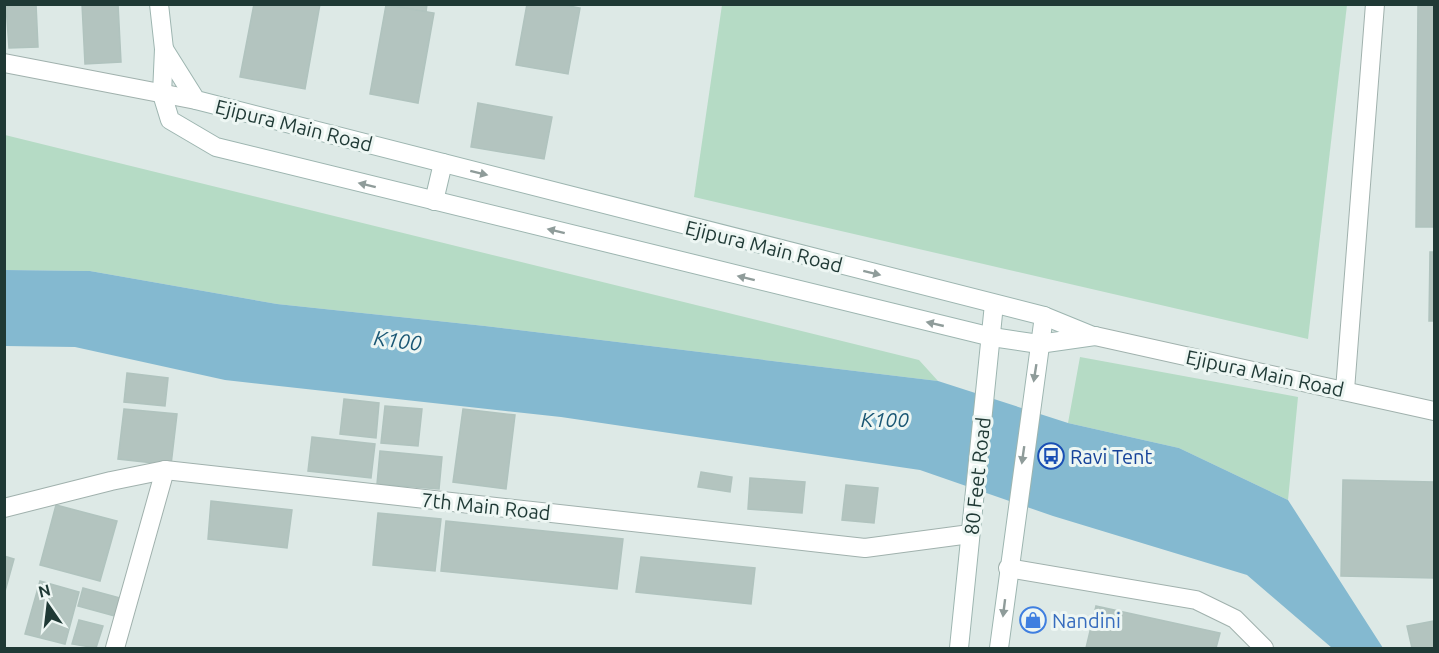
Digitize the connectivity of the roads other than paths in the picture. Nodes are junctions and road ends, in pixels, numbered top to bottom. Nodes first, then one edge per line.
1 (159, 4) edge
2 (1375, 4) edge
3 (164, 49) junction
4 (4, 63) edge
5 (162, 94) junction
6 (196, 100) junction
7 (442, 163) junction
8 (434, 201) junction
9 (994, 304) junction
10 (1044, 316) junction
11 (1095, 336) junction
12 (992, 337) junction
13 (1040, 344) junction
14 (1346, 390) junction
15 (1434, 411) edge
16 (165, 470) junction
17 (4, 508) edge
18 (970, 534) junction
19 (1008, 568) junction
20 (115, 648) edge
21 (959, 648) edge
22 (999, 648) edge
23 (1264, 648) edge

1 - 3 main road
2 - 14 main road
3 - 5 main road, Ejipura Main Road
3 - 6 main road, Ejipura Main Road
4 - 5 main road
5 - 6 main road
8 -> 5 main road, Ejipura Main Road
6 - 7 main road, Ejipura Main Road
7 - 8 main road
7 -> 9 main road, Ejipura Main Road
12 -> 8 main road, Ejipura Main Road
9 - 10 main road, Ejipura Main Road
9 - 12 main road, 80 Feet Road
10 - 11 main road, Ejipura Main Road
10 - 13 main road
11 - 13 main road, Ejipura Main Road
11 - 14 main road, Ejipura Main Road
12 - 13 main road, Ejipura Main Road
12 - 18 main road, 80 Feet Road
13 -> 19 main road
14 - 15 main road, Ejipura Main Road
16 - 17 main road, 7th Main Road
16 - 18 main road, 7th Main Road
16 - 20 main road
18 - 21 main road, 80 Feet Road
19 -> 22 main road
19 - 23 main road

